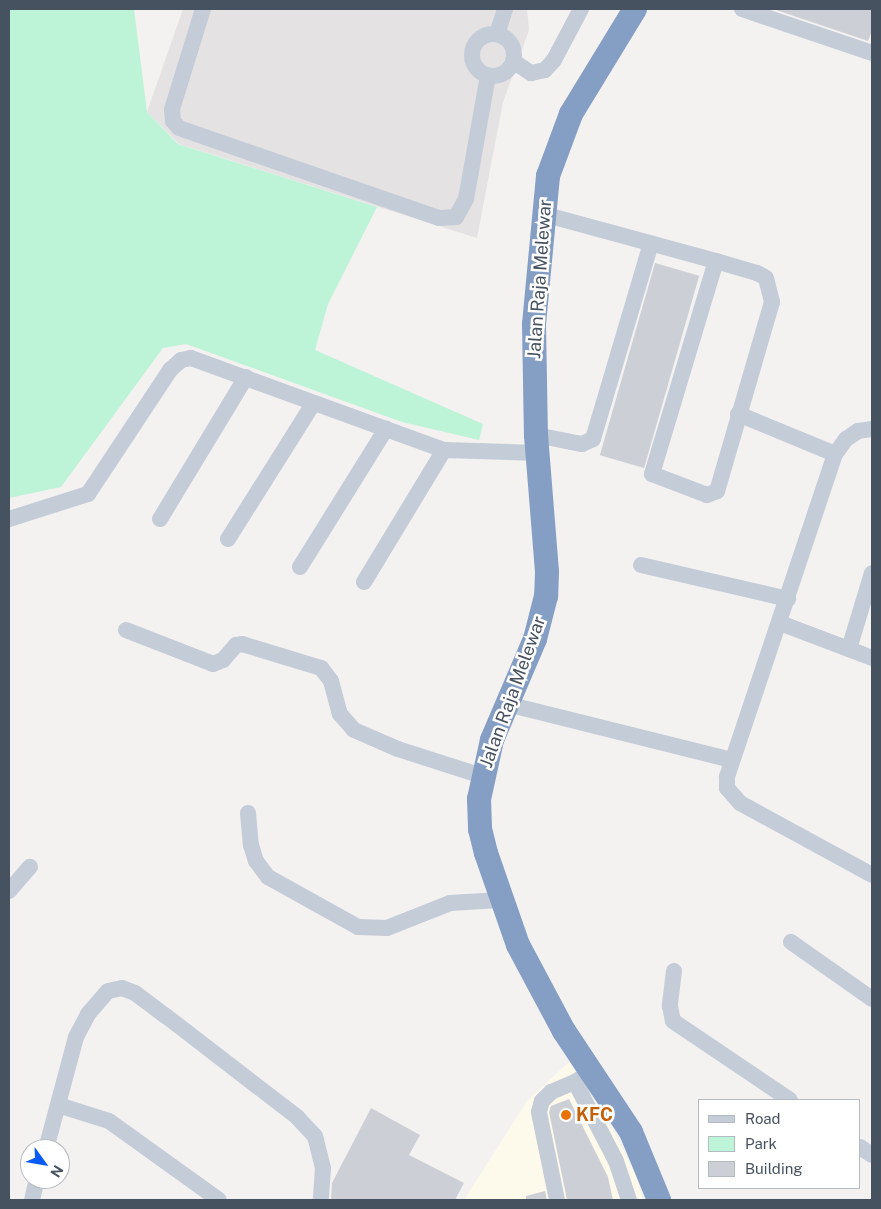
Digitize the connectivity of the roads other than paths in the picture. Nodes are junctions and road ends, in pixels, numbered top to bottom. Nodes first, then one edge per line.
1 (203, 9) edge
2 (505, 9) edge
3 (580, 9) edge
4 (634, 9) edge
5 (653, 9) edge
6 (742, 9) edge
7 (497, 34) junction
8 (872, 53) edge
9 (513, 62) junction
10 (488, 76) junction
11 (586, 91) junction
12 (543, 214) junction
13 (650, 243) junction
14 (716, 261) junction
15 (246, 377) junction
16 (313, 404) junction
17 (738, 414) junction
18 (386, 429) junction
19 (872, 429) edge
20 (536, 444) junction
21 (444, 450) junction
22 (835, 454) junction
23 (9, 519) edge
24 (160, 519) dead end
25 (228, 539) dead end
26 (641, 565) dead end
27 (300, 567) dead end
28 (872, 573) edge
29 (364, 582) dead end
30 (788, 599) junction
31 (780, 622) junction
32 (126, 630) dead end
33 (849, 649) junction
34 (872, 658) edge
35 (507, 704) junction
36 (732, 760) junction
37 (482, 776) junction
38 (248, 813) dead end
39 (30, 867) dead end
40 (872, 875) edge
41 (9, 891) edge
42 (500, 900) junction
43 (791, 942) dead end
44 (674, 971) dead end
45 (872, 999) edge
46 (582, 1077) junction
47 (789, 1099) edge
48 (58, 1105) junction
49 (49, 1139) edge
50 (861, 1147) edge
51 (872, 1155) edge
52 (219, 1200) edge
53 (321, 1200) edge
54 (557, 1200) edge
55 (629, 1200) edge
56 (658, 1200) edge

1 - 10 street
2 - 7 street
3 - 9 street
4 - 11 highway, Jalan Raja Melewar
5 - 11 highway, Jalan Raja Melewar
6 - 8 street
7 - 9 street
7 - 10 street
9 - 10 street
11 - 12 highway, Jalan Raja Melewar
12 - 13 street
12 - 20 highway, Jalan Raja Melewar
13 - 14 street
13 - 20 street
14 - 17 street
14 - 17 street
15 - 16 street
15 - 23 street
15 - 24 street
16 - 18 street
16 - 25 street
17 - 22 street
18 - 21 street
18 - 27 street
19 - 22 street
20 - 21 street
20 - 35 highway, Jalan Raja Melewar
21 - 29 street
22 - 30 street
26 - 30 street
28 - 33 street
30 - 31 street
31 - 33 street
31 - 36 street
32 - 37 street
33 - 34 street
35 - 36 street
35 - 37 highway, Jalan Raja Melewar
36 - 40 street
37 - 42 highway, Jalan Raja Melewar
38 - 42 street
39 - 41 street
42 - 46 highway, Jalan Raja Melewar
43 - 45 street
44 - 47 street
46 - 54 street
46 - 55 street
46 - 56 highway, Jalan Raja Melewar
48 - 49 street
48 - 52 street
48 - 53 street
50 - 51 street

